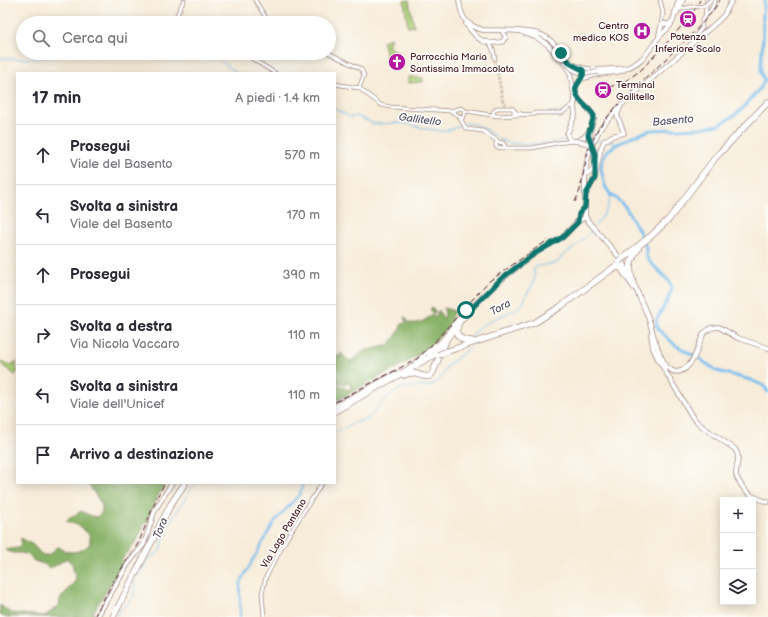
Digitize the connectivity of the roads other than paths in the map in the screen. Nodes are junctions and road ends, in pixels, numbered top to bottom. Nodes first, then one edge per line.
1 (184, 0) edge
2 (255, 0) edge
3 (458, 0) edge
4 (660, 0) edge
5 (708, 0) edge
6 (714, 0) edge
7 (732, 0) edge
8 (680, 1) edge
9 (712, 6) junction
10 (691, 7) junction
11 (706, 7) junction
12 (679, 9) junction
13 (176, 16) edge
14 (265, 16) edge
15 (705, 16) junction
16 (663, 17) junction
17 (674, 18) junction
18 (666, 23) junction
19 (661, 26) junction
20 (667, 29) junction
21 (483, 30) junction
22 (501, 31) junction
23 (514, 32) junction
24 (522, 32) junction
25 (528, 33) junction
26 (506, 37) junction
27 (658, 38) junction
28 (479, 39) junction
29 (488, 42) junction
30 (694, 42) junction
31 (499, 43) junction
32 (493, 51) junction
33 (336, 56) edge
34 (495, 59) tunnel mouth
35 (255, 60) edge
36 (579, 67) junction
37 (627, 68) junction
38 (274, 72) edge
39 (571, 75) junction
40 (580, 80) junction
41 (336, 84) edge
42 (359, 88) junction
43 (768, 103) edge
44 (574, 104) junction
45 (498, 108) junction
46 (508, 108) junction
47 (458, 110) junction
48 (464, 110) junction
49 (451, 111) junction
50 (494, 111) junction
51 (514, 111) junction
52 (472, 112) junction
53 (615, 113) junction
54 (486, 114) junction
55 (536, 114) junction
56 (458, 115) junction
57 (464, 115) junction
58 (495, 116) junction
59 (511, 116) junction
60 (461, 120) junction
61 (590, 127) junction
62 (574, 141) junction
63 (497, 143) junction
64 (504, 147) junction
65 (593, 148) junction
66 (594, 172) junction
67 (585, 178) junction
68 (592, 183) junction
69 (586, 194) junction
70 (582, 218) junction
71 (638, 248) junction
72 (625, 258) junction
73 (592, 284) junction
74 (634, 285) junction
75 (474, 306) junction
76 (458, 323) junction
77 (651, 329) junction
78 (452, 330) junction
79 (469, 342) junction
80 (768, 348) edge
81 (442, 352) junction
82 (429, 359) junction
83 (420, 362) junction
84 (424, 377) junction
85 (390, 382) junction
86 (336, 405) edge
87 (336, 411) edge
88 (336, 411) edge
89 (171, 484) edge
90 (182, 484) edge
91 (321, 484) edge
92 (768, 502) edge
93 (97, 617) edge
94 (112, 617) edge
95 (264, 617) edge

1 - 13 street
2 - 14 street
3 - 21 main road
3 - 28 main road
4 - 16 street
5 - 10 street, bridge
5 - 11 street
6 - 9 street
7 - 30 main road
8 - 10 street
8 - 12 main road
8 - 17 main road
9 - 11 street
9 - 15 street
10 - 12 street
11 - 15 street
12 - 17 main road
15 - 30 street
16 - 18 street
16 - 19 street
17 - 18 main road
17 - 20 main road
18 - 19 main road
18 - 20 main road
19 - 20 main road
19 - 27 main road
20 - 27 main road
21 - 22 main road
21 - 28 main road
22 - 23 main road
22 - 26 main road
23 - 24 main road
23 - 26 main road
24 - 25 main road
24 - 39 main road
25 - 36 main road
25 - 37 main road, bridge
26 - 31 main road
27 - 37 main road
28 - 29 main road
29 - 31 main road
29 - 32 street
30 - 53 main road
31 - 32 street
32 - 34 street
33 - 42 street
35 - 38 street
36 - 37 main road
36 - 39 main road
36 - 40 main road
37 - 40 main road
39 - 40 main road
39 - 44 main road
40 - 61 main road
41 - 42 street
42 - 49 street
43 - 71 highway
44 - 55 street
44 - 62 main road
45 - 46 street
45 - 46 street
45 - 50 street
46 - 51 street
47 - 48 street
47 - 49 street
47 - 56 street
48 - 52 street
48 - 57 street
49 - 56 street
50 - 54 street
50 - 58 street
51 - 55 street
51 - 59 street
52 - 54 street
52 - 57 street
53 - 65 main road, bridge
53 - 66 main road
54 - 58 street
55 - 59 street
56 - 57 street
56 - 60 street
57 - 60 street
58 - 59 street
60 - 63 street
61 - 62 main road, bridge
61 - 65 main road, bridge
62 - 64 street
62 - 65 main road, bridge
63 - 64 street
63 - 64 street
65 - 66 main road
65 - 67 main road
66 - 67 main road
66 - 68 main road
67 - 68 main road
67 - 69 main road
68 - 69 main road
69 - 70 main road
70 - 74 main road
70 - 75 main road
71 - 72 highway
71 - 74 highway
72 - 73 highway
72 - 79 highway
73 - 74 highway
73 - 79 highway
74 - 77 main road
75 - 76 highway
75 - 86 main road
76 - 78 highway
76 - 79 highway
77 - 80 main road
77 - 92 main road
78 - 83 highway
78 - 84 highway
79 - 81 highway
81 - 82 highway
81 - 83 highway
82 - 84 highway
82 - 85 highway
83 - 87 highway
84 - 85 highway
85 - 88 highway
89 - 93 main road
90 - 94 highway
91 - 95 street, Via Lago Pantano

